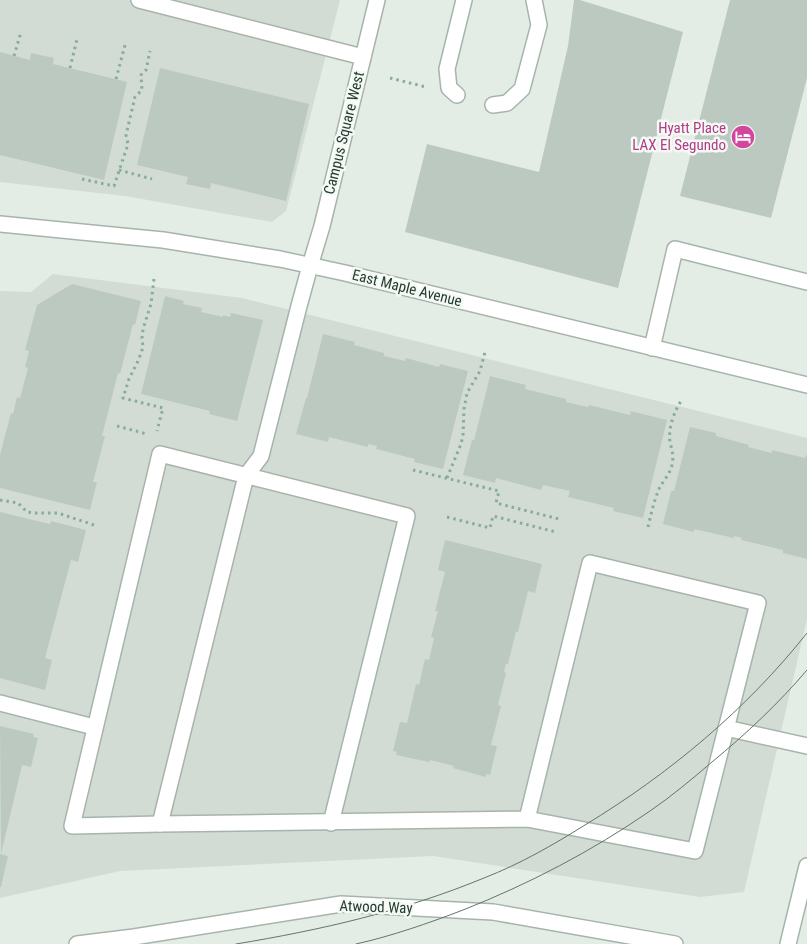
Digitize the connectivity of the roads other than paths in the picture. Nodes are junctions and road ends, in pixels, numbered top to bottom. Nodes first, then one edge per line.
1 (139, 0) edge
2 (377, 0) edge
3 (464, 0) edge
4 (534, 0) edge
5 (363, 57) junction
6 (457, 96) dead end
7 (493, 105) dead end
8 (0, 224) edge
9 (310, 266) junction
10 (807, 282) edge
11 (652, 348) junction
12 (807, 386) edge
13 (246, 476) junction
14 (0, 704) edge
15 (94, 727) junction
16 (726, 728) junction
17 (807, 746) edge
18 (527, 819) junction
19 (332, 823) junction
20 (160, 824) junction
21 (807, 866) edge
22 (77, 944) edge
23 (675, 944) edge
24 (788, 944) edge

1 - 5 street
2 - 5 street, Campus Square West
3 - 6 street
4 - 7 street
5 - 9 street, Campus Square West
8 - 9 street, East Maple Avenue
9 - 11 street, East Maple Avenue
9 - 13 street, Campus Square West
10 - 11 street
11 - 12 street, East Maple Avenue
13 - 15 street
13 - 19 street
13 - 20 street
14 - 15 street
15 - 20 street
16 - 17 street
16 - 18 street
16 - 18 street
18 - 19 street
19 - 20 street
21 - 24 street
22 - 23 street, Atwood Way

